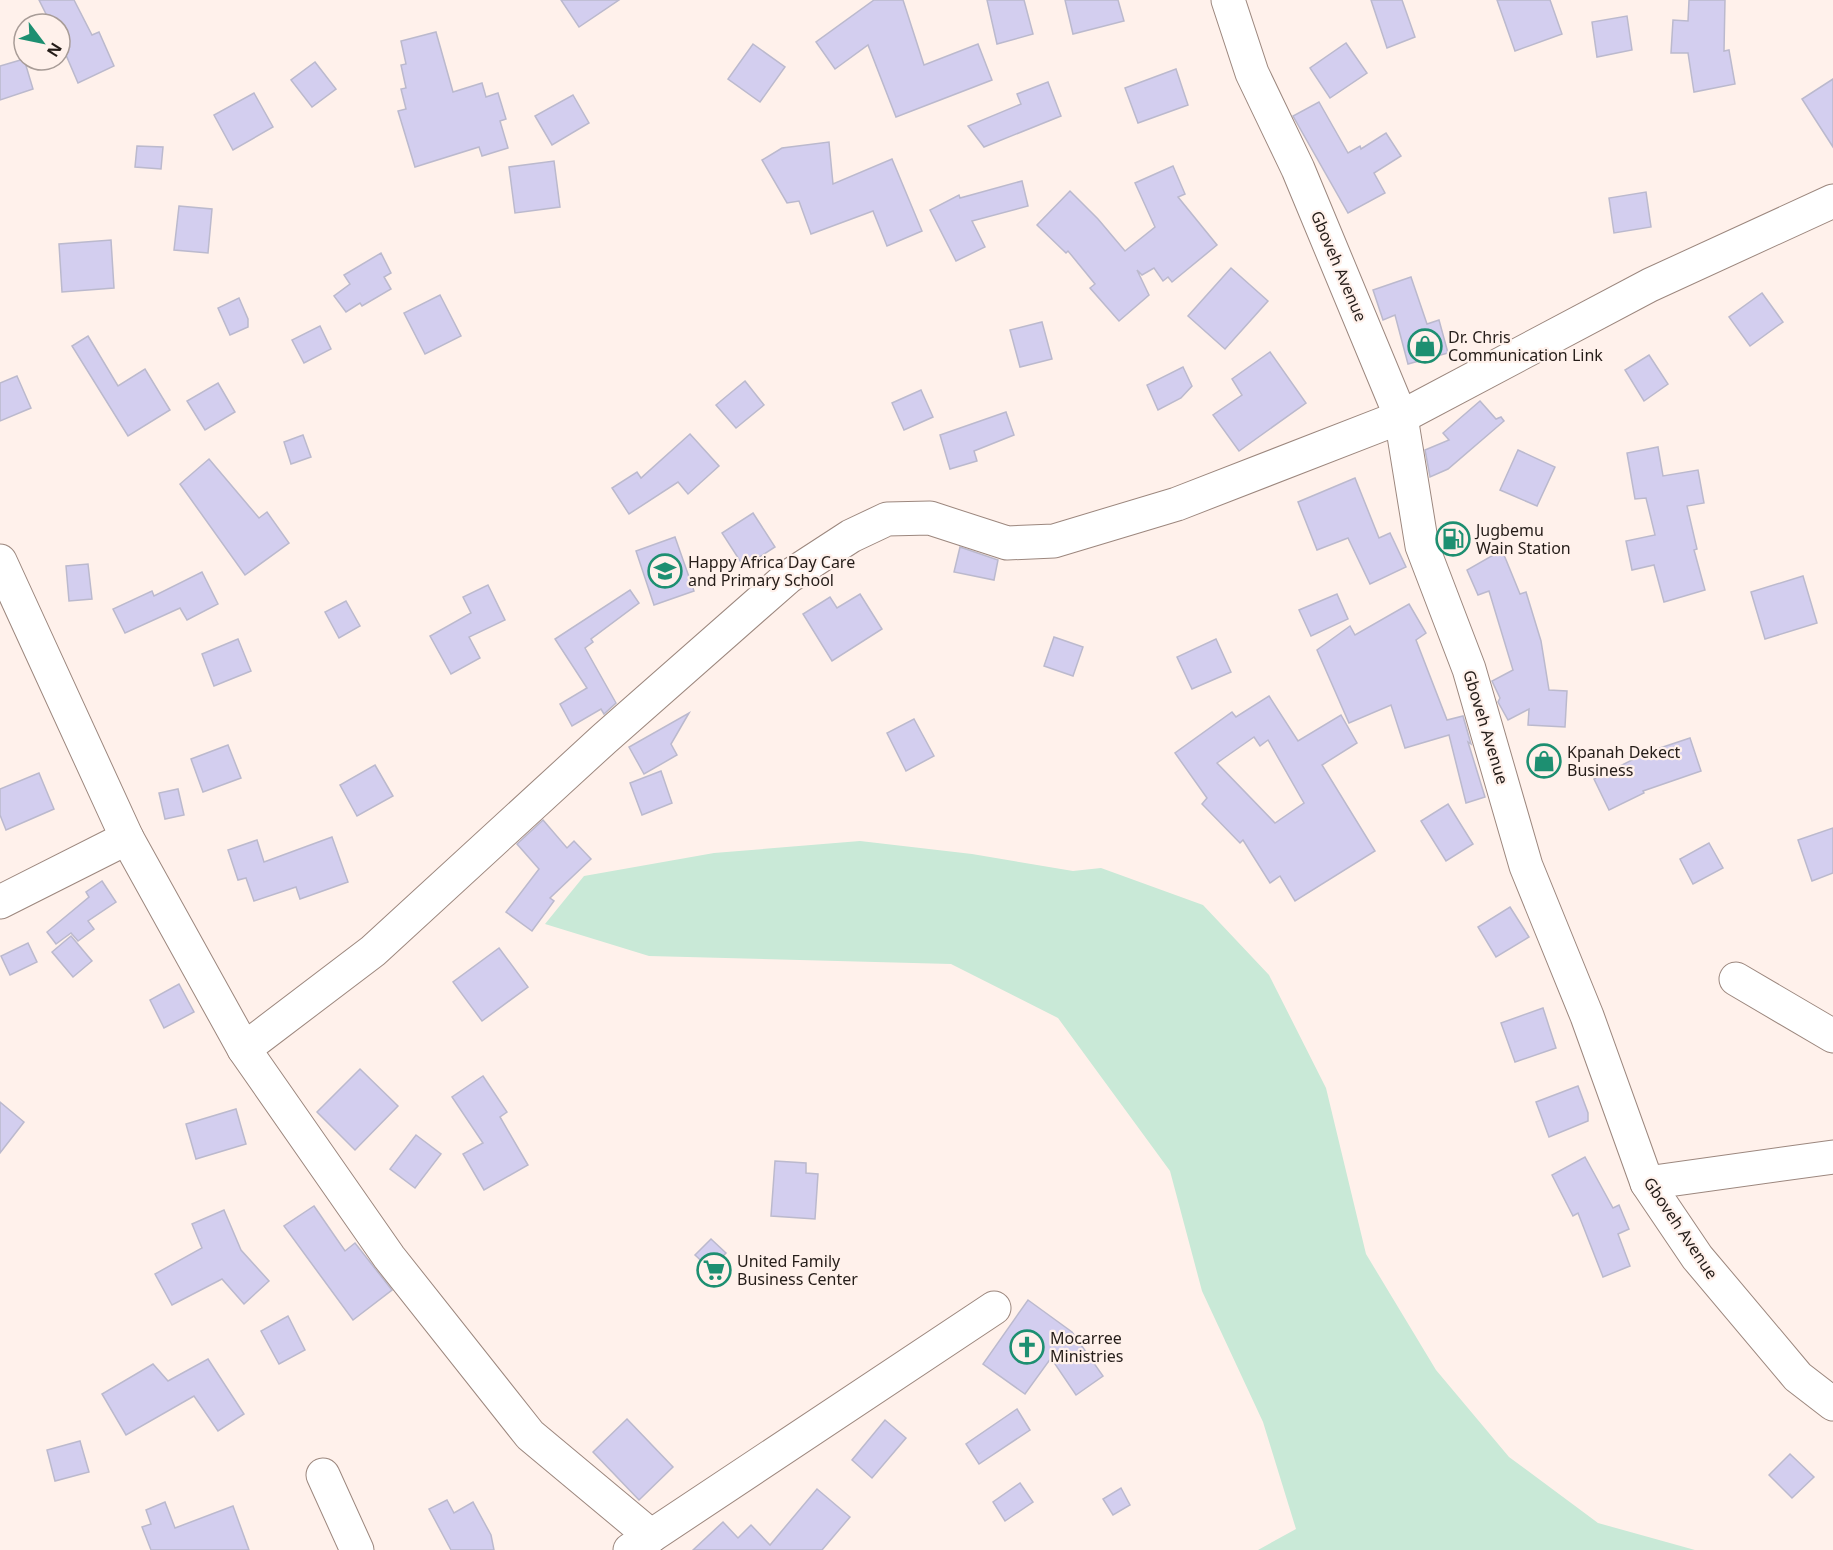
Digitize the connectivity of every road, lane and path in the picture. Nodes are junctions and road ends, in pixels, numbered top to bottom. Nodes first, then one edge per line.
1 (1228, 0) edge
2 (1833, 201) edge
3 (1401, 417) junction
4 (0, 561) edge
5 (127, 837) junction
6 (0, 902) edge
7 (1736, 979) dead end
8 (1833, 1036) edge
9 (244, 1049) junction
10 (1833, 1157) edge
11 (1647, 1182) junction
12 (994, 1308) dead end
13 (1833, 1404) edge
14 (323, 1475) dead end
15 (641, 1543) edge
16 (357, 1550) edge

1 - 3 street, Gboveh Avenue
2 - 3 street
3 - 9 street
3 - 11 street, Gboveh Avenue
4 - 5 street
5 - 6 street
5 - 9 street
7 - 8 street
9 - 15 street
10 - 11 street
11 - 13 street, Gboveh Avenue
12 - 15 street
14 - 16 street

